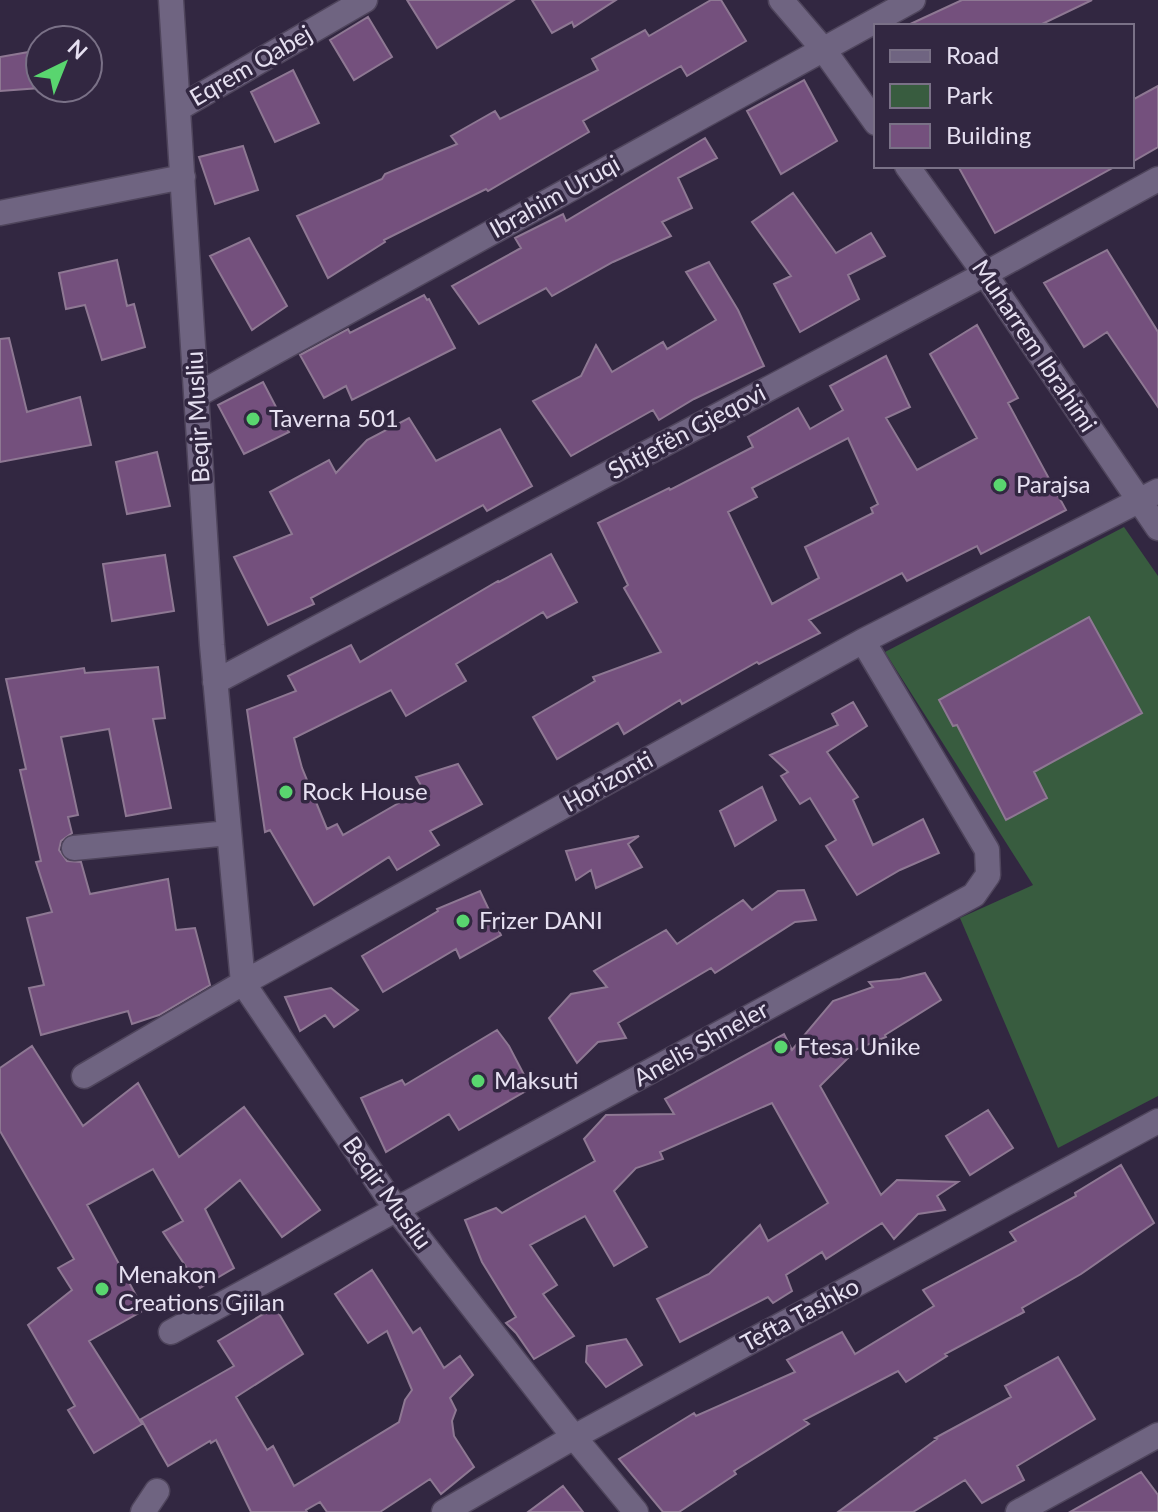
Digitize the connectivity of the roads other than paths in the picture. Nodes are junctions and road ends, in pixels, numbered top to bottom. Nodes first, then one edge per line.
1 (171, 0) edge
2 (365, 0) edge
3 (781, 0) edge
4 (913, 0) edge
5 (823, 49) junction
6 (179, 108) junction
7 (874, 120) edge
8 (908, 168) edge
9 (183, 177) junction
10 (1158, 179) edge
11 (0, 213) edge
12 (985, 274) junction
13 (197, 395) junction
14 (1149, 496) edge
15 (1158, 528) edge
16 (863, 641) junction
17 (215, 682) junction
18 (229, 833) junction
19 (74, 848) dead end
20 (243, 983) junction
21 (84, 1076) dead end
22 (1158, 1121) edge
23 (396, 1209) junction
24 (171, 1332) dead end
25 (1158, 1435) edge
26 (574, 1437) junction
27 (157, 1491) dead end
28 (143, 1512) edge
29 (444, 1512) edge
30 (636, 1512) edge
31 (1018, 1512) edge

1 - 6 street, Beqir Musliu
2 - 6 street, Eqrem Qabej
3 - 5 street
4 - 5 street, Ibrahim Uruqi
5 - 7 street
5 - 13 street, Ibrahim Uruqi
6 - 9 street, Beqir Musliu
8 - 12 street, Muharrem Ibrahimi
9 - 11 street
9 - 13 street, Beqir Musliu
10 - 12 street, Shtjefën Gjeqovi
12 - 14 street, Muharrem Ibrahimi
12 - 17 street, Shtjefën Gjeqovi
13 - 17 street, Beqir Musliu
14 - 15 street, Muharrem Ibrahimi
14 - 16 street, Horizonti
16 - 20 street, Horizonti
16 - 23 street, Anelis Shneler
17 - 18 street, Beqir Musliu
18 - 19 street
18 - 20 street, Beqir Musliu
20 - 21 street, Horizonti
20 - 23 street, Beqir Musliu
22 - 26 street, Tefta Tashko
23 - 24 street, Anelis Shneler
23 - 26 street, Beqir Musliu
25 - 31 street
26 - 29 street, Tefta Tashko
26 - 30 street, Beqir Musliu
27 - 28 street

